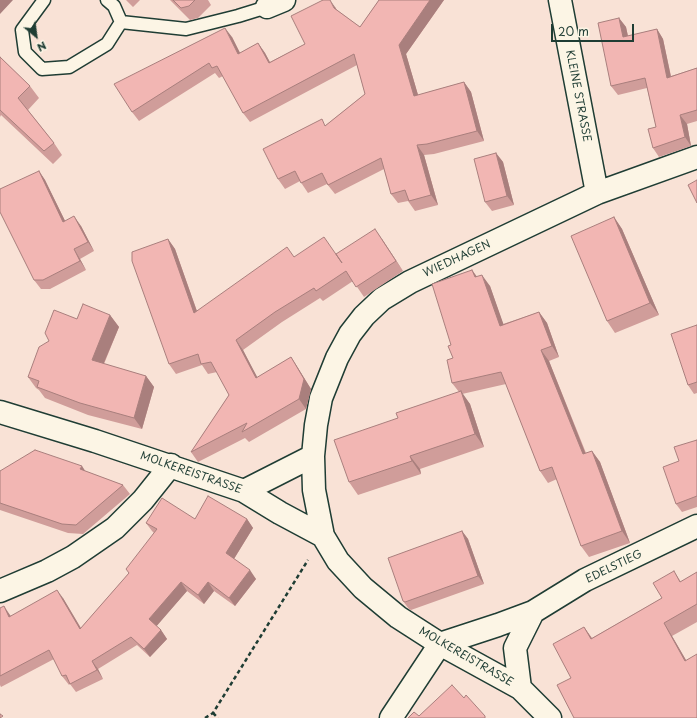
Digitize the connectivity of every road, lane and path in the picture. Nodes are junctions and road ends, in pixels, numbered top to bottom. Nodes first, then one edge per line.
1 (44, 0) edge
2 (108, 0) edge
3 (560, 0) edge
4 (275, 3) edge
5 (121, 22) junction
6 (697, 157) edge
7 (597, 193) junction
8 (0, 412) edge
9 (313, 456) junction
10 (170, 465) junction
11 (244, 491) junction
12 (697, 526) edge
13 (323, 536) junction
14 (0, 591) edge
15 (533, 612) junction
16 (440, 644) junction
17 (520, 688) junction
18 (213, 713) junction
19 (548, 717) edge
20 (205, 718) edge
21 (218, 718) edge
22 (390, 718) edge

1 - 5 lane
2 - 5 lane
3 - 7 street, KLEINE STRASSE
4 - 5 lane
6 - 7 street, WIEDHAGEN
7 - 9 street, WIEDHAGEN
8 - 10 street, MOLKEREISTRASSE
9 - 11 street
9 - 13 street, WIEDHAGEN
10 - 11 street, MOLKEREISTRASSE
10 - 14 street
11 - 13 street, MOLKEREISTRASSE
12 - 15 street, EDELSTIEG
13 - 16 street, MOLKEREISTRASSE
13 - 18 path
15 - 16 street, EDELSTIEG
15 - 17 street
16 - 17 street, MOLKEREISTRASSE
16 - 22 street
17 - 19 street, MOLKEREISTRASSE
18 - 20 path
18 - 21 path

